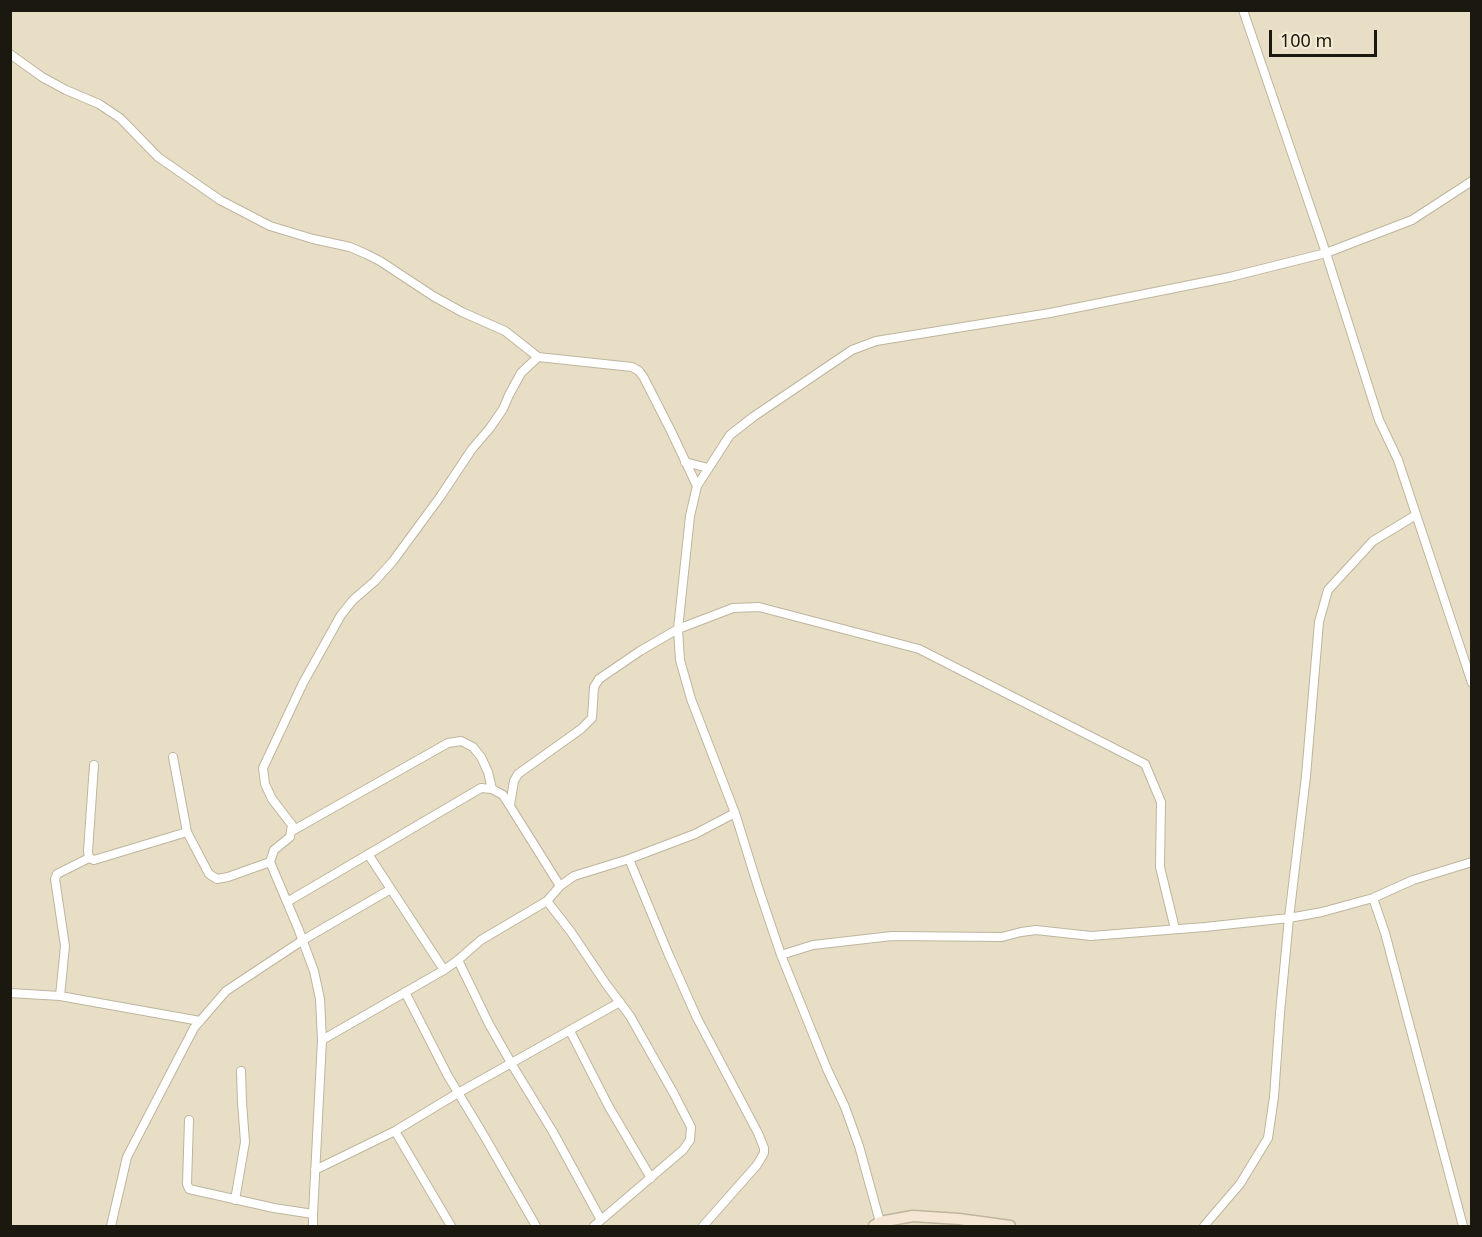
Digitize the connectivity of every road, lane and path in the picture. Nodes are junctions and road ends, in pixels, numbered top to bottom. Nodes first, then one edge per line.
1 (1243, 10) edge
2 (10, 54) edge
3 (1472, 181) edge
4 (1326, 253) junction
5 (538, 357) junction
6 (685, 462) junction
7 (708, 468) junction
8 (697, 486) junction
9 (1416, 514) junction
10 (678, 629) junction
11 (1472, 683) edge
12 (173, 757) dead end
13 (94, 765) dead end
14 (492, 789) junction
15 (510, 805) junction
16 (735, 813) junction
17 (292, 831) junction
18 (187, 832) junction
19 (368, 855) junction
20 (89, 858) junction
21 (629, 859) junction
22 (270, 862) junction
23 (1472, 862) edge
24 (560, 886) junction
25 (391, 889) junction
26 (1373, 898) junction
27 (547, 901) junction
28 (287, 902) junction
29 (1289, 918) junction
30 (1175, 929) junction
31 (303, 940) junction
32 (782, 955) junction
33 (458, 960) junction
34 (444, 970) junction
35 (405, 992) junction
36 (10, 993) edge
37 (60, 996) junction
38 (620, 1002) junction
39 (200, 1021) junction
40 (570, 1030) junction
41 (322, 1040) junction
42 (511, 1064) junction
43 (241, 1071) dead end
44 (458, 1093) junction
45 (189, 1120) dead end
46 (395, 1131) junction
47 (315, 1170) junction
48 (651, 1178) junction
49 (236, 1200) junction
50 (313, 1214) junction
51 (601, 1220) junction
52 (877, 1224) edge
53 (111, 1227) edge
54 (313, 1227) edge
55 (451, 1227) edge
56 (536, 1227) edge
57 (594, 1227) edge
58 (703, 1227) edge
59 (1010, 1227) edge
60 (1204, 1227) edge
61 (1463, 1227) edge

1 - 4 street
2 - 5 street
3 - 4 street
4 - 7 street
4 - 9 street
5 - 6 street
5 - 17 street
6 - 7 street
6 - 8 street
7 - 8 street
8 - 10 street
9 - 11 street
9 - 29 street
10 - 15 street
10 - 16 street
10 - 30 street
12 - 18 street
13 - 20 street
14 - 15 street
14 - 17 street
14 - 19 street
15 - 24 street
16 - 21 street
16 - 32 street
17 - 22 street
18 - 20 street
18 - 22 street
19 - 25 street
19 - 28 street
20 - 37 street
21 - 24 street
21 - 58 street
22 - 28 street
23 - 26 street
24 - 27 street
25 - 31 street
25 - 34 street
26 - 29 street
26 - 61 street
27 - 33 street
27 - 38 street
28 - 31 street
29 - 30 street
29 - 60 street
30 - 32 street
31 - 39 street
31 - 41 street
32 - 52 street
33 - 34 street
33 - 42 street
34 - 35 street
35 - 41 street
35 - 44 street
36 - 37 street
37 - 39 street
38 - 40 street
38 - 48 street
39 - 53 street
40 - 42 street
40 - 48 street
41 - 47 street
42 - 44 street
42 - 51 street
43 - 49 street
44 - 46 street
44 - 56 street
45 - 49 street
46 - 47 street
46 - 55 street
47 - 50 street
48 - 51 street
49 - 50 street
50 - 54 street
51 - 57 street
52 - 59 street

